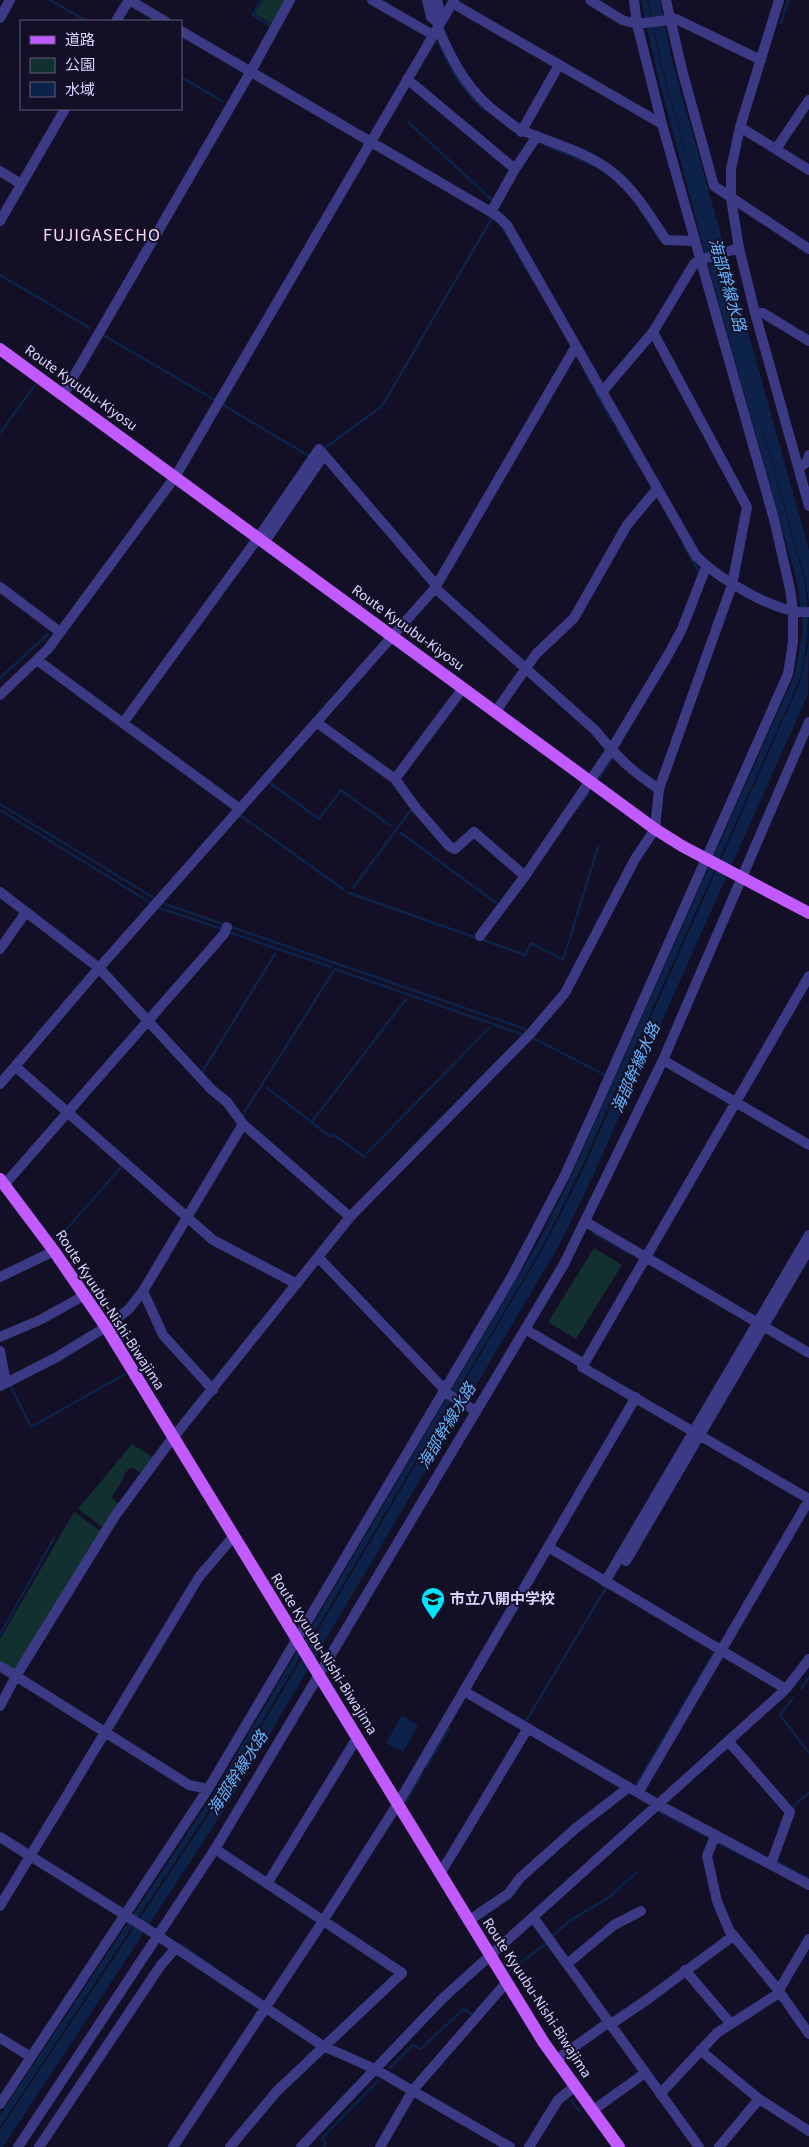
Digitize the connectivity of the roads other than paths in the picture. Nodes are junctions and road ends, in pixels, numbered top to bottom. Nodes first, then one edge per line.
1 (10, 0) edge
2 (129, 0) edge
3 (290, 0) edge
4 (372, 0) edge
5 (427, 0) edge
6 (437, 0) edge
7 (590, 0) edge
8 (634, 0) edge
9 (666, 0) edge
10 (778, 0) edge
11 (453, 2) edge
12 (0, 18) edge
13 (667, 19) junction
14 (117, 20) edge
15 (163, 20) edge
16 (639, 24) junction
17 (438, 27) junction
18 (182, 32) edge
19 (761, 60) junction
20 (559, 65) junction
21 (251, 72) junction
22 (407, 79) junction
23 (809, 100) edge
24 (64, 110) edge
25 (662, 124) junction
26 (740, 127) junction
27 (521, 131) junction
28 (537, 136) junction
29 (370, 142) junction
30 (776, 149) junction
31 (515, 170) junction
32 (809, 170) edge
33 (0, 171) edge
34 (21, 184) junction
35 (731, 198) junction
36 (491, 212) junction
37 (0, 221) edge
38 (694, 241) junction
39 (739, 248) junction
40 (809, 249) edge
41 (702, 259) junction
42 (755, 313) junction
43 (653, 332) junction
44 (809, 341) edge
45 (576, 346) junction
46 (0, 349) edge
47 (602, 392) junction
48 (63, 395) junction
49 (809, 455) edge
50 (798, 468) junction
51 (175, 477) junction
52 (657, 489) junction
53 (809, 502) edge
54 (261, 540) junction
55 (706, 567) junction
56 (732, 585) junction
57 (435, 586) junction
58 (0, 587) edge
59 (0, 596) edge
60 (801, 612) edge
61 (58, 634) junction
62 (391, 636) junction
63 (37, 660) junction
64 (526, 668) junction
65 (463, 688) junction
66 (0, 694) edge
67 (496, 711) junction
68 (316, 722) junction
69 (809, 722) edge
70 (123, 723) junction
71 (611, 750) junction
72 (395, 779) junction
73 (590, 781) junction
74 (659, 789) junction
75 (240, 809) junction
76 (655, 829) junction
77 (708, 860) junction
78 (736, 875) junction
79 (525, 876) junction
80 (0, 892) edge
81 (26, 912) junction
82 (809, 913) edge
83 (227, 927) dead end
84 (480, 936) dead end
85 (0, 948) edge
86 (99, 968) junction
87 (809, 976) edge
88 (148, 1021) junction
89 (663, 1060) junction
90 (16, 1066) junction
91 (0, 1084) edge
92 (736, 1102) junction
93 (68, 1112) junction
94 (242, 1124) junction
95 (809, 1145) edge
96 (2, 1182) edge
97 (350, 1217) junction
98 (187, 1218) junction
99 (586, 1222) junction
100 (809, 1235) edge
101 (809, 1249) edge
102 (54, 1251) junction
103 (318, 1257) junction
104 (646, 1257) junction
105 (0, 1277) edge
106 (297, 1284) junction
107 (143, 1291) junction
108 (85, 1295) junction
109 (760, 1325) junction
110 (106, 1327) junction
111 (524, 1329) junction
112 (0, 1337) edge
113 (0, 1351) edge
114 (809, 1353) edge
115 (584, 1364) junction
116 (3, 1384) edge
117 (213, 1390) junction
118 (445, 1391) junction
119 (636, 1397) junction
120 (476, 1411) junction
121 (697, 1433) junction
122 (174, 1439) junction
123 (809, 1500) edge
124 (233, 1537) junction
125 (548, 1548) junction
126 (608, 1584) junction
127 (298, 1643) junction
128 (720, 1650) junction
129 (809, 1659) edge
130 (0, 1666) edge
131 (315, 1672) junction
132 (16, 1676) junction
133 (786, 1689) junction
134 (464, 1691) junction
135 (0, 1706) edge
136 (528, 1728) junction
137 (104, 1732) junction
138 (357, 1738) junction
139 (729, 1742) junction
140 (190, 1785) junction
141 (208, 1789) junction
142 (633, 1790) junction
143 (201, 1800) junction
144 (397, 1805) junction
145 (659, 1805) junction
146 (716, 1836) junction
147 (0, 1837) edge
148 (215, 1849) junction
149 (30, 1856) junction
150 (771, 1864) junction
151 (440, 1874) junction
152 (268, 1884) junction
153 (809, 1884) edge
154 (0, 1906) edge
155 (641, 1911) dead end
156 (128, 1917) junction
157 (533, 1917) junction
158 (323, 1921) junction
159 (468, 1921) junction
160 (158, 1936) junction
161 (733, 1936) junction
162 (809, 1939) edge
163 (176, 1948) junction
164 (490, 1956) junction
165 (567, 1964) junction
166 (685, 1970) junction
167 (506, 1983) junction
168 (779, 1991) junction
169 (266, 2007) junction
170 (610, 2023) junction
171 (731, 2024) junction
172 (809, 2034) edge
173 (0, 2038) edge
174 (323, 2046) junction
175 (700, 2050) junction
176 (31, 2057) junction
177 (556, 2060) junction
178 (375, 2069) junction
179 (644, 2073) junction
180 (574, 2087) junction
181 (413, 2090) junction
182 (660, 2094) junction
183 (759, 2099) junction
184 (0, 2104) edge
185 (592, 2111) junction
186 (809, 2131) edge
187 (26, 2136) junction
188 (40, 2146) edge
189 (18, 2147) edge
190 (173, 2147) edge
191 (230, 2147) edge
192 (301, 2147) edge
193 (380, 2147) edge
194 (510, 2147) edge
195 (530, 2147) edge
196 (619, 2147) edge
197 (699, 2147) edge
198 (719, 2147) edge

1 - 12 street
2 - 14 street
2 - 15 street
3 - 21 street
4 - 17 street
5 - 17 street
6 - 17 street
7 - 16 street
8 - 16 street
9 - 13 street
10 - 19 street
11 - 17 street
11 - 20 street
13 - 16 street
13 - 19 street
13 - 35 street
16 - 25 street
17 - 22 street
17 - 27 street
18 - 21 street
19 - 26 street
20 - 25 street
20 - 27 street
21 - 29 street
21 - 48 street
22 - 29 street
22 - 31 street
23 - 30 street
24 - 34 street
25 - 38 street
26 - 30 street
26 - 35 street
27 - 28 street
28 - 31 street
28 - 38 street
29 - 36 street
29 - 51 street
30 - 32 street
31 - 36 street
33 - 34 street
34 - 37 street
35 - 39 street
35 - 40 street
36 - 45 street
38 - 41 street
39 - 41 street
39 - 42 street
41 - 43 street
41 - 60 street
42 - 44 street
42 - 50 street
43 - 47 street
43 - 56 street
45 - 47 street
45 - 57 street
46 - 48 main road, Route Kyuubu-Kiyosu
47 - 52 street
48 - 51 main road, Route Kyuubu-Kiyosu
49 - 50 street
50 - 53 street
51 - 54 main road, Route Kyuubu-Kiyosu
51 - 61 street
52 - 55 street
52 - 64 street
54 - 57 street
54 - 62 main road, Route Kyuubu-Kiyosu
54 - 70 street
55 - 56 street
55 - 71 street
56 - 60 street
56 - 74 street
57 - 62 street
57 - 64 street
58 - 61 street
59 - 61 street
60 - 77 street
61 - 63 street
62 - 65 main road, Route Kyuubu-Kiyosu
62 - 68 street
63 - 66 street
63 - 70 street
64 - 67 street
64 - 71 street
65 - 67 main road, Route Kyuubu-Kiyosu
65 - 72 street
67 - 73 main road, Route Kyuubu-Kiyosu
68 - 72 street
68 - 75 street
69 - 78 street
70 - 75 street
71 - 73 street
71 - 74 street
72 - 79 street
73 - 76 main road, Route Kyuubu-Kiyosu
73 - 79 street
74 - 76 street
75 - 86 street
76 - 77 main road, Route Kyuubu-Kiyosu
76 - 97 street
77 - 78 main road, Route Kyuubu-Kiyosu
77 - 118 street
78 - 82 main road, Route Kyuubu-Kiyosu
78 - 89 street
79 - 84 street
80 - 81 street
81 - 85 street
81 - 86 street
83 - 88 street
86 - 88 street
86 - 90 street
87 - 92 street
88 - 93 street
88 - 94 street
89 - 92 street
89 - 99 street
90 - 91 street
90 - 93 street
92 - 95 street
92 - 104 street
93 - 96 street
93 - 98 street
94 - 97 street
94 - 98 street
96 - 102 main road, Route Kyuubu-Nishi-Biwajima
97 - 103 street
98 - 106 street
98 - 107 street
99 - 104 street
99 - 111 street
100 - 109 street
101 - 109 street
102 - 105 street
102 - 108 main road, Route Kyuubu-Nishi-Biwajima
103 - 106 street
103 - 118 street
104 - 109 street
104 - 115 street
106 - 117 street
107 - 110 street
107 - 117 street
108 - 110 main road, Route Kyuubu-Nishi-Biwajima
108 - 112 street
109 - 114 street
109 - 121 street
110 - 116 street
110 - 122 main road, Route Kyuubu-Nishi-Biwajima
111 - 115 street
111 - 120 street
113 - 116 street
115 - 119 street
117 - 122 street
118 - 120 street
118 - 127 street
119 - 121 street
119 - 125 street
120 - 131 street
121 - 123 street
121 - 126 street
122 - 124 main road, Route Kyuubu-Nishi-Biwajima
122 - 132 street
123 - 128 street
124 - 127 main road, Route Kyuubu-Nishi-Biwajima
124 - 137 street
125 - 126 street
125 - 134 street
126 - 128 street
127 - 131 main road, Route Kyuubu-Nishi-Biwajima
127 - 141 street
128 - 133 street
128 - 142 street
129 - 133 street
130 - 132 street
131 - 138 main road, Route Kyuubu-Nishi-Biwajima
131 - 148 street
132 - 135 street
132 - 137 street
133 - 139 street
134 - 136 street
134 - 144 street
136 - 142 street
136 - 151 street
137 - 140 street
137 - 149 street
138 - 144 main road, Route Kyuubu-Nishi-Biwajima
138 - 152 street
139 - 145 street
139 - 150 street
140 - 141 street
140 - 143 street
141 - 143 street
142 - 145 street
142 - 159 street
143 - 156 street
144 - 151 main road, Route Kyuubu-Nishi-Biwajima
144 - 158 street
145 - 146 street
145 - 157 street
146 - 150 street
146 - 161 street
147 - 149 street
148 - 152 street
148 - 160 street
149 - 154 street
149 - 156 street
150 - 153 street
151 - 159 main road, Route Kyuubu-Nishi-Biwajima
152 - 158 street
155 - 165 street
156 - 160 street
156 - 176 street
157 - 164 street
157 - 165 street
158 - 169 street
158 - 174 street
159 - 164 main road, Route Kyuubu-Nishi-Biwajima
160 - 163 street
160 - 187 street
161 - 166 street
161 - 168 street
162 - 168 street
163 - 169 street
163 - 188 street
164 - 167 main road, Route Kyuubu-Nishi-Biwajima
164 - 178 street
165 - 170 street
166 - 170 street
166 - 171 street
167 - 177 main road, Route Kyuubu-Nishi-Biwajima
167 - 181 street
168 - 171 street
168 - 172 street
169 - 174 street
169 - 190 street
170 - 177 street
170 - 179 street
171 - 175 street
173 - 176 street
174 - 178 street
174 - 191 street
175 - 182 street
175 - 183 street
176 - 184 street
177 - 180 main road, Route Kyuubu-Nishi-Biwajima
178 - 181 street
178 - 192 street
179 - 182 street
179 - 185 street
180 - 185 main road, Route Kyuubu-Nishi-Biwajima
180 - 195 street
181 - 193 street
181 - 194 street
182 - 197 street
183 - 186 street
183 - 198 street
185 - 196 main road, Route Kyuubu-Nishi-Biwajima
187 - 188 street
187 - 189 street

